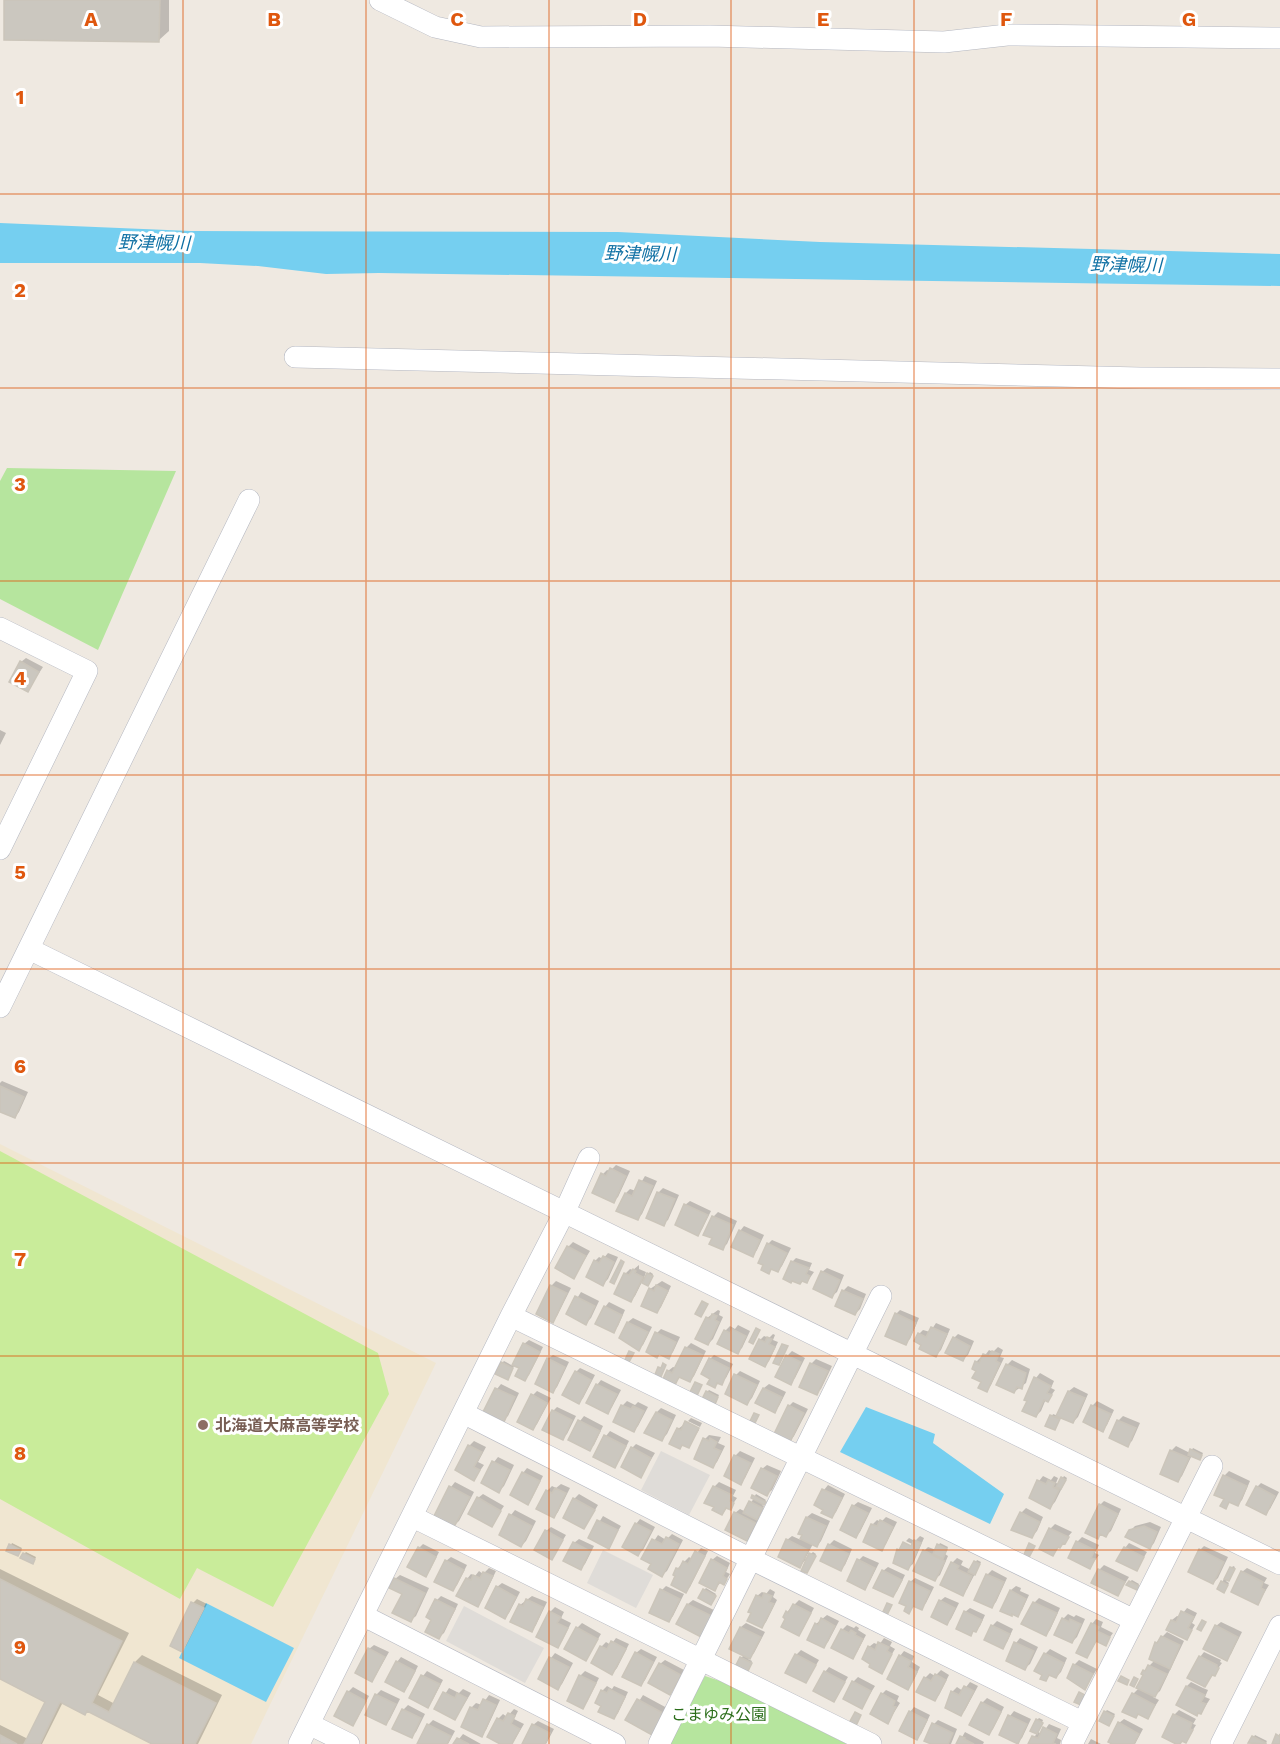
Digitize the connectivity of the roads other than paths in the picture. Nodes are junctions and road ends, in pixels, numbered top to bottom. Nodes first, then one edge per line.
1 (380, 0) edge
2 (1280, 38) edge
3 (295, 357) dead end
4 (1280, 379) edge
5 (249, 500) dead end
6 (2, 634) edge
7 (0, 849) edge
8 (29, 949) junction
9 (0, 1007) edge
10 (589, 1158) dead end
11 (565, 1211) junction
12 (881, 1296) dead end
13 (511, 1316) junction
14 (853, 1353) junction
15 (463, 1413) junction
16 (801, 1457) junction
17 (1212, 1466) dead end
18 (413, 1517) junction
19 (1185, 1517) junction
20 (751, 1559) junction
21 (1280, 1564) edge
22 (364, 1616) junction
23 (1134, 1620) junction
24 (1280, 1626) edge
25 (701, 1660) junction
26 (1082, 1722) junction
27 (309, 1724) junction
28 (299, 1744) edge
29 (349, 1744) edge
30 (615, 1744) edge
31 (659, 1744) edge
32 (871, 1744) edge
33 (1072, 1744) edge
34 (1221, 1744) edge

1 - 2 street
3 - 4 street
5 - 8 street
6 - 7 street
8 - 9 street
8 - 11 street
10 - 11 street
11 - 13 street
11 - 14 street
12 - 14 street
13 - 15 street
13 - 16 street
14 - 16 street
14 - 19 street
15 - 18 street
15 - 20 street
16 - 20 street
16 - 23 street
17 - 19 street
18 - 22 street
18 - 25 street
19 - 21 street
19 - 23 street
20 - 25 street
20 - 26 street
22 - 27 street
22 - 30 street
23 - 26 street
24 - 34 street
25 - 31 street
25 - 32 street
26 - 33 street
27 - 28 street
27 - 29 street

